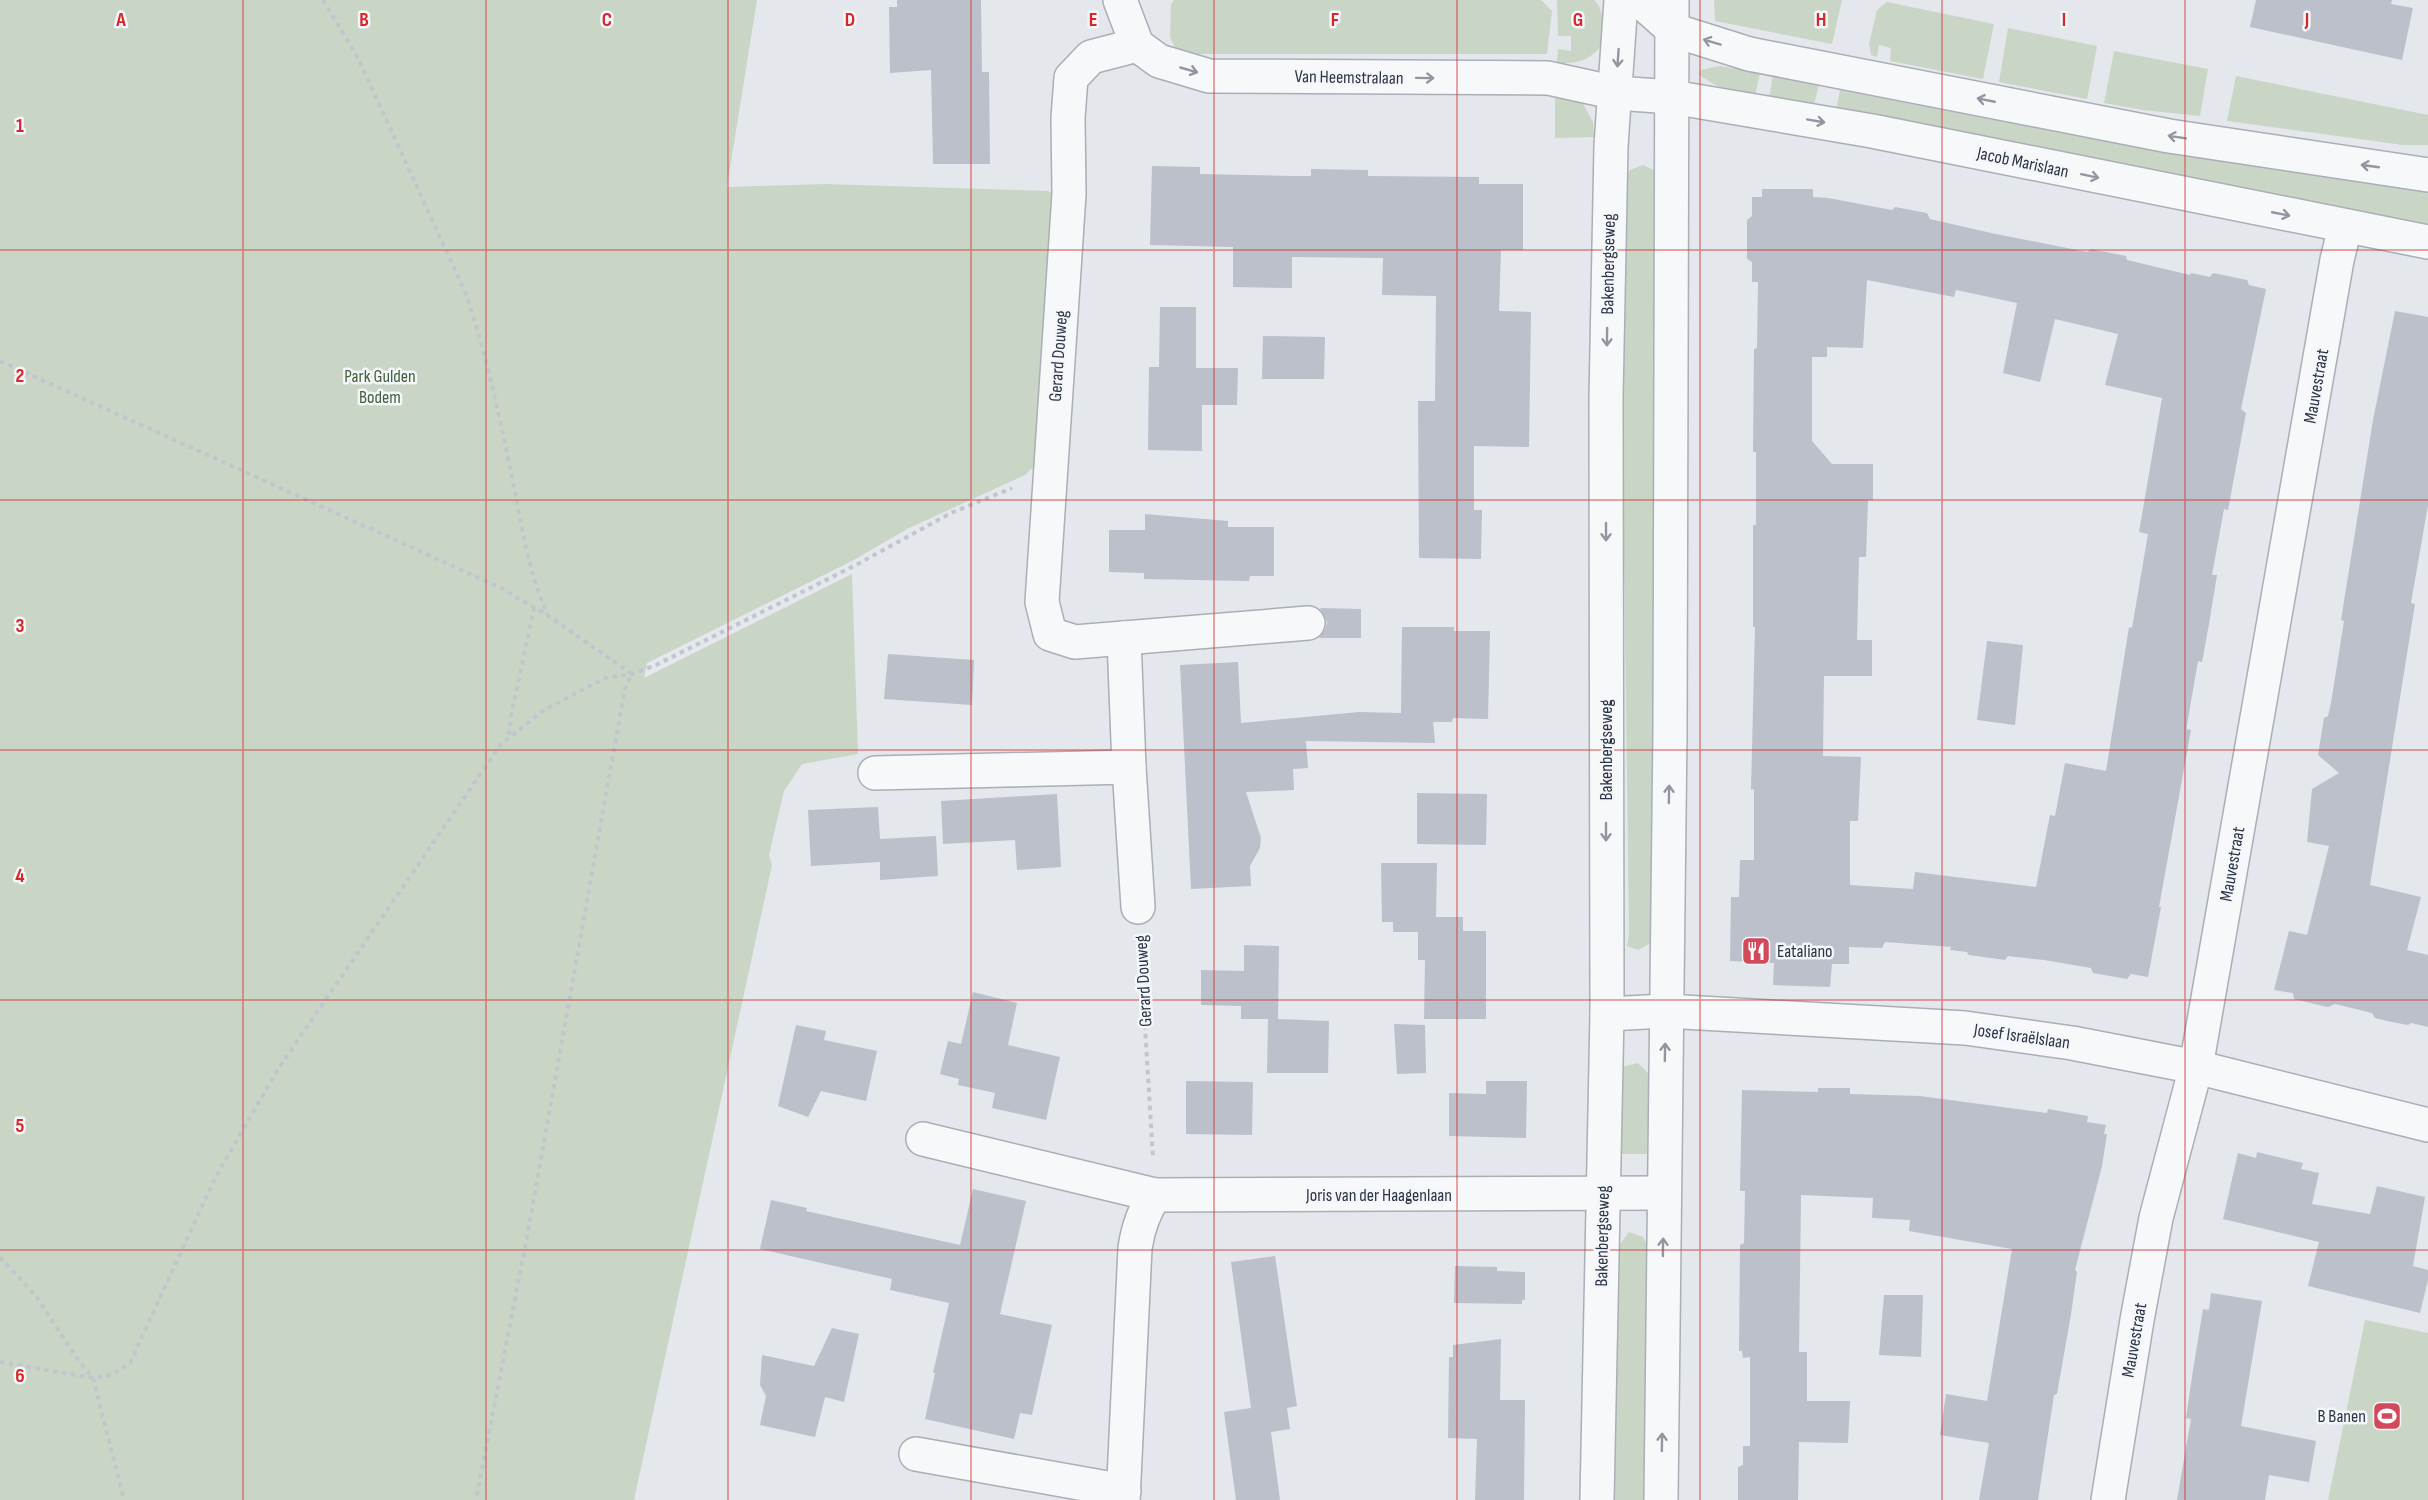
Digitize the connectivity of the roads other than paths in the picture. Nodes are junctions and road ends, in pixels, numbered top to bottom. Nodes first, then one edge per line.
1 (1120, 0) edge
2 (1621, 0) edge
3 (1639, 0) edge
4 (1672, 15) edge
5 (1137, 45) junction
6 (1616, 93) junction
7 (1672, 97) junction
8 (2428, 175) edge
9 (2345, 226) junction
10 (2428, 242) edge
11 (1308, 623) dead end
12 (1125, 638) junction
13 (1129, 767) junction
14 (875, 773) dead end
15 (1138, 907) road end
16 (1666, 1011) junction
17 (1607, 1014) junction
18 (2196, 1067) junction
19 (2428, 1125) edge
20 (923, 1138) dead end
21 (1664, 1193) junction
22 (1603, 1194) junction
23 (1155, 1196) junction
24 (916, 1454) dead end
25 (1123, 1495) edge
26 (1597, 1500) edge
27 (1661, 1500) edge
28 (2108, 1500) edge

1 - 5 street
2 -> 6 street, Bakenbergseweg
3 - 4 street
4 - 7 street
8 -> 4 street
5 -> 6 street, Van Heemstralaan
5 - 12 street, Gerard Douweg
6 - 7 street, Jacob Marislaan
6 -> 17 street, Bakenbergseweg
7 -> 9 street, Jacob Marislaan
16 -> 7 street
9 - 10 street, Jacob Marislaan
9 - 18 street, Mauvestraat
11 - 12 street, Gerard Douweg
12 - 13 street
13 - 14 street
13 - 15 street
16 - 17 street, Josef Israëlslaan
16 - 18 street, Josef Israëlslaan
21 -> 16 street
17 - 22 street, Bakenbergseweg
18 - 19 street, Josef Israëlslaan
18 - 28 street, Mauvestraat
20 - 23 street, Joris van der Haagenlaan
21 - 22 street, Joris van der Haagenlaan
27 -> 21 street
22 - 23 street, Joris van der Haagenlaan
22 - 26 street, Bakenbergseweg
23 - 25 street
24 - 25 street

